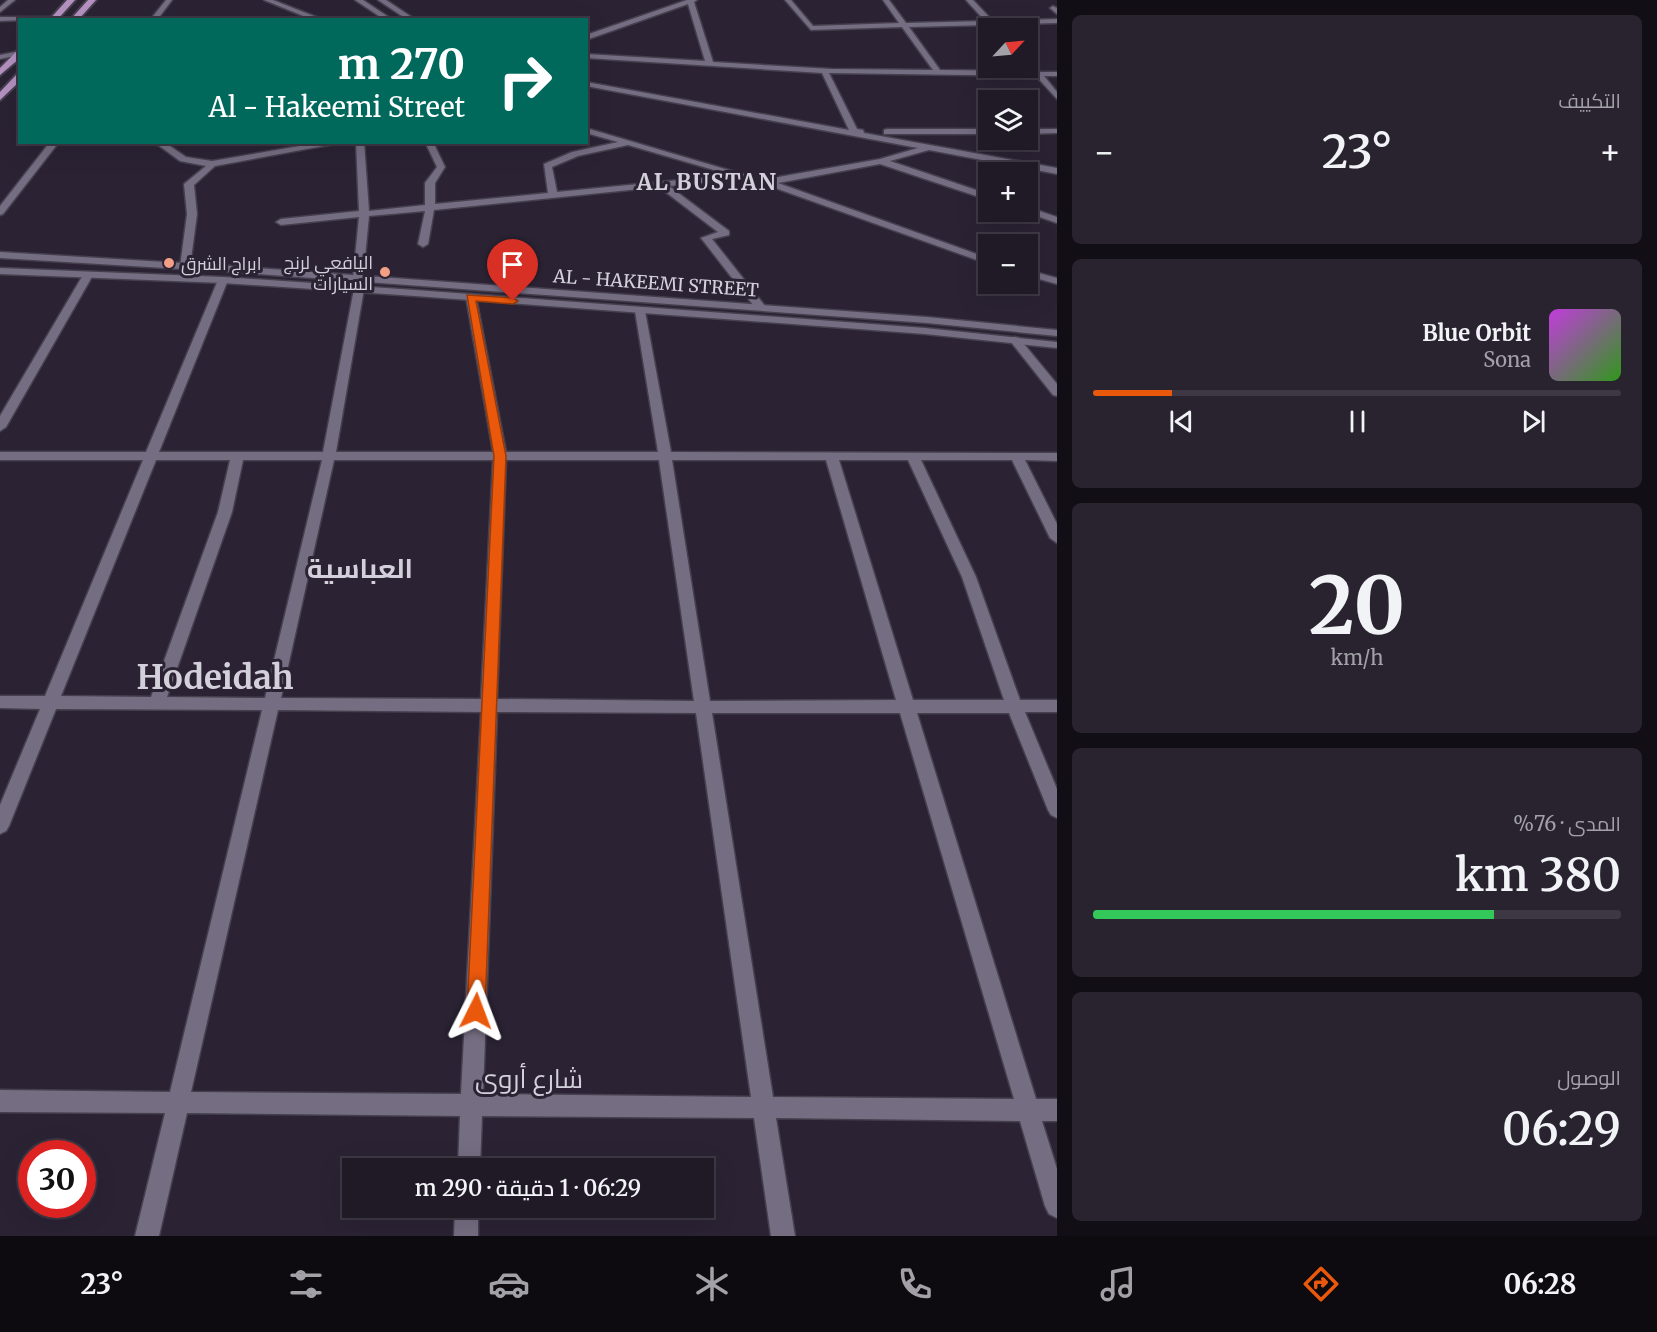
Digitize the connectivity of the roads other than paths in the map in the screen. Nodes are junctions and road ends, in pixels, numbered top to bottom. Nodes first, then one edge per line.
1 (71, 0) edge
2 (92, 0) edge
3 (169, 0) edge
4 (267, 0) edge
5 (358, 0) edge
6 (381, 0) edge
7 (788, 0) edge
8 (886, 0) edge
9 (969, 0) edge
10 (692, 1) edge
11 (6, 3) edge
12 (0, 10) edge
13 (53, 18) edge
14 (74, 18) edge
15 (155, 18) edge
16 (316, 18) edge
17 (387, 18) edge
18 (410, 18) edge
19 (986, 18) edge
20 (0, 19) edge
21 (18, 19) edge
22 (1057, 21) edge
23 (1038, 22) edge
24 (904, 25) junction
25 (978, 25) edge
26 (588, 37) edge
27 (18, 53) edge
28 (18, 55) edge
29 (588, 56) edge
30 (0, 57) edge
31 (710, 64) junction
32 (824, 70) junction
33 (938, 72) junction
34 (0, 73) edge
35 (1039, 74) junction
36 (1057, 74) edge
37 (18, 78) edge
38 (588, 85) edge
39 (1057, 96) edge
40 (0, 97) edge
41 (588, 131) edge
42 (1057, 131) edge
43 (854, 132) junction
44 (978, 132) edge
45 (1038, 132) edge
46 (629, 142) junction
47 (53, 144) edge
48 (161, 144) edge
49 (329, 144) edge
50 (360, 144) edge
51 (430, 144) edge
52 (931, 147) junction
53 (881, 161) junction
54 (212, 164) junction
55 (1057, 171) edge
56 (747, 177) junction
57 (767, 182) junction
58 (661, 185) junction
59 (978, 194) edge
60 (553, 195) junction
61 (430, 208) junction
62 (0, 212) edge
63 (1038, 213) edge
64 (363, 214) junction
65 (1057, 220) edge
66 (281, 222) dead end
67 (423, 244) dead end
68 (0, 255) edge
69 (978, 257) edge
70 (185, 267) junction
71 (0, 271) edge
72 (88, 275) junction
73 (1038, 275) edge
74 (1054, 278) edge
75 (223, 280) junction
76 (359, 284) junction
77 (471, 297) junction
78 (761, 308) junction
79 (640, 311) junction
80 (1057, 333) edge
81 (1015, 340) junction
82 (1057, 345) edge
83 (1057, 392) edge
84 (0, 427) edge
85 (0, 456) edge
86 (151, 456) junction
87 (237, 456) junction
88 (329, 456) junction
89 (500, 456) junction
90 (665, 456) junction
91 (831, 456) junction
92 (913, 456) junction
93 (1016, 456) junction
94 (1057, 457) edge
95 (1057, 537) edge
96 (0, 702) edge
97 (51, 702) junction
98 (157, 703) junction
99 (272, 704) junction
100 (489, 705) junction
101 (906, 705) junction
102 (703, 706) junction
103 (1014, 706) junction
104 (1057, 706) edge
105 (1057, 810) edge
106 (0, 826) edge
107 (0, 1101) edge
108 (178, 1102) junction
109 (472, 1105) junction
110 (765, 1107) junction
111 (1028, 1110) junction
112 (1057, 1110) edge
113 (469, 1158) edge
114 (1057, 1206) edge
115 (467, 1218) edge
116 (147, 1236) edge
117 (466, 1236) edge
118 (783, 1236) edge

1 - 13 highway
2 - 14 highway
3 - 15 street
4 - 16 street
5 - 17 street
6 - 18 street
7 - 24 street
8 - 24 street
9 - 19 street
10 - 26 street
10 - 31 street
11 - 12 street
20 - 21 street
22 - 23 street
24 - 25 street
24 - 33 street
27 - 30 street
28 - 34 highway
29 - 31 street
31 - 32 street
32 - 33 street
32 - 43 street
33 - 35 street
35 - 36 street
35 - 39 street
37 - 40 highway
38 - 43 street
41 - 46 street
42 - 45 street
43 - 44 street
43 - 52 street
46 - 56 street
46 - 60 street
47 - 62 street
48 - 54 street
49 - 54 street
50 - 64 street
51 - 61 street
52 - 53 street
52 - 55 street
53 - 57 street
53 - 59 street
54 - 70 street
56 - 57 street
56 - 58 street
57 - 69 street
58 - 60 street
58 - 78 street
60 - 61 street
61 - 64 street
61 - 67 street
63 - 65 street
64 - 66 street
64 - 76 street
68 - 70 street, AL - HAKEEMI STREET
70 - 76 street, AL - HAKEEMI STREET
71 - 72 street, AL - HAKEEMI STREET
72 - 75 street, AL - HAKEEMI STREET
72 - 84 street
73 - 74 street
75 - 76 street, AL - HAKEEMI STREET
75 - 86 street
76 - 77 street, AL - HAKEEMI STREET
76 - 78 street, AL - HAKEEMI STREET
76 - 88 street
77 - 79 street, AL - HAKEEMI STREET
77 - 89 street
78 - 80 street, AL - HAKEEMI STREET
79 - 81 street, AL - HAKEEMI STREET
79 - 90 street
81 - 82 street, AL - HAKEEMI STREET
81 - 83 street
85 - 86 street
86 - 87 street
86 - 97 street
87 - 88 street
87 - 98 street
88 - 89 street
88 - 99 street
89 - 90 street
89 - 100 street
90 - 91 street
90 - 102 street
91 - 92 street
91 - 101 street
92 - 93 street
92 - 103 street
93 - 94 street
93 - 95 street
96 - 97 street
97 - 98 street
97 - 106 street
98 - 99 street
99 - 100 street
99 - 108 street
100 - 102 street
100 - 109 street
101 - 102 street
101 - 103 street
101 - 111 street
102 - 110 street
103 - 104 street
103 - 105 street
107 - 108 street, شارع أروى
108 - 109 street, شارع أروى
108 - 116 street
109 - 110 street, شارع أروى
109 - 113 street
110 - 111 street, شارع أروى
110 - 118 street
111 - 112 street, شارع أروى
111 - 114 street
115 - 117 street

